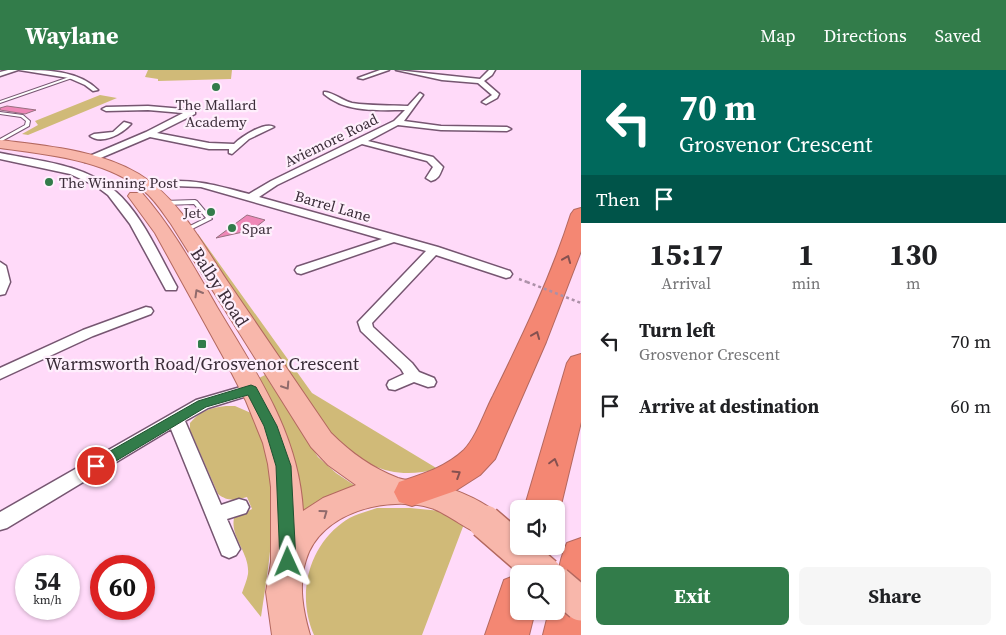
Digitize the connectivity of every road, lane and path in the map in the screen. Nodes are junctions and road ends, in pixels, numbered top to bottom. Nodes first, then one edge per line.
1 (14, 70) edge
2 (22, 70) edge
3 (386, 70) edge
4 (399, 70) edge
5 (492, 70) edge
6 (415, 71) edge
7 (0, 74) edge
8 (73, 76) junction
9 (360, 79) dead end
10 (481, 81) junction
11 (79, 87) dead end
12 (327, 97) dead end
13 (142, 98) dead end
14 (415, 101) junction
15 (428, 101) dead end
16 (0, 102) edge
17 (486, 102) dead end
18 (137, 108) junction
19 (106, 109) dead end
20 (192, 112) junction
21 (0, 113) edge
22 (202, 113) dead end
23 (397, 123) junction
24 (127, 124) dead end
25 (270, 127) dead end
26 (507, 129) dead end
27 (115, 134) junction
28 (148, 134) junction
29 (94, 136) dead end
30 (138, 138) junction
31 (360, 141) junction
32 (0, 142) edge
33 (0, 150) edge
34 (0, 156) edge
35 (88, 160) junction
36 (431, 178) dead end
37 (148, 187) junction
38 (250, 198) junction
39 (581, 214) edge
40 (393, 239) junction
41 (434, 250) junction
42 (0, 266) edge
43 (301, 270) dead end
44 (506, 274) dead end
45 (527, 282) dead end
46 (171, 287) dead end
47 (0, 291) edge
48 (581, 303) edge
49 (146, 311) dead end
50 (581, 363) edge
51 (0, 374) edge
52 (413, 376) junction
53 (428, 382) dead end
54 (395, 385) dead end
55 (251, 389) junction
56 (176, 420) junction
57 (406, 492) junction
58 (544, 500) edge
59 (239, 507) dead end
60 (215, 516) junction
61 (0, 522) edge
62 (229, 549) dead end
63 (581, 555) edge
64 (288, 562) junction
65 (535, 565) edge
66 (565, 591) edge
67 (581, 604) edge
68 (511, 620) edge
69 (291, 635) edge
70 (507, 635) edge
71 (565, 635) edge

1 - 7 street
2 - 8 street
3 - 9 street
4 - 6 street
5 - 10 street
6 - 10 street
8 - 11 street
8 - 16 lane
10 - 17 street
12 - 14 street
13 - 18 street
14 - 15 street
14 - 23 street, Aviemore Road
18 - 19 street
18 - 20 street
20 - 22 street
20 - 28 street
21 - 32 lane
23 - 26 street
23 - 31 street, Aviemore Road
24 - 27 street
25 - 28 street
27 - 29 street
27 - 30 street
28 - 30 street
30 - 35 street
31 - 36 street
31 - 38 street, Aviemore Road
32 - 35 main road, Balby Road
55 -> 33 main road, Balby Road
34 - 46 street
35 - 37 main road, Balby Road
37 - 38 street, Barrel Lane
37 -> 57 main road, Balby Road
38 - 40 street, Barrel Lane
57 -> 39 highway
40 - 41 street, Barrel Lane
40 - 43 street
41 - 44 street, Barrel Lane
41 - 52 street
42 - 47 street
45 - 48 path, bridge
49 - 51 street
58 -> 50 highway
52 - 53 street
52 - 54 street
55 - 56 street
55 - 64 main road, Balby Road
56 - 60 street
56 - 61 street
64 -> 57 main road
57 - 65 main road, bridge
59 - 60 street
60 - 62 street
63 - 71 highway
64 - 69 main road
66 - 67 main road, bridge
68 - 70 highway

